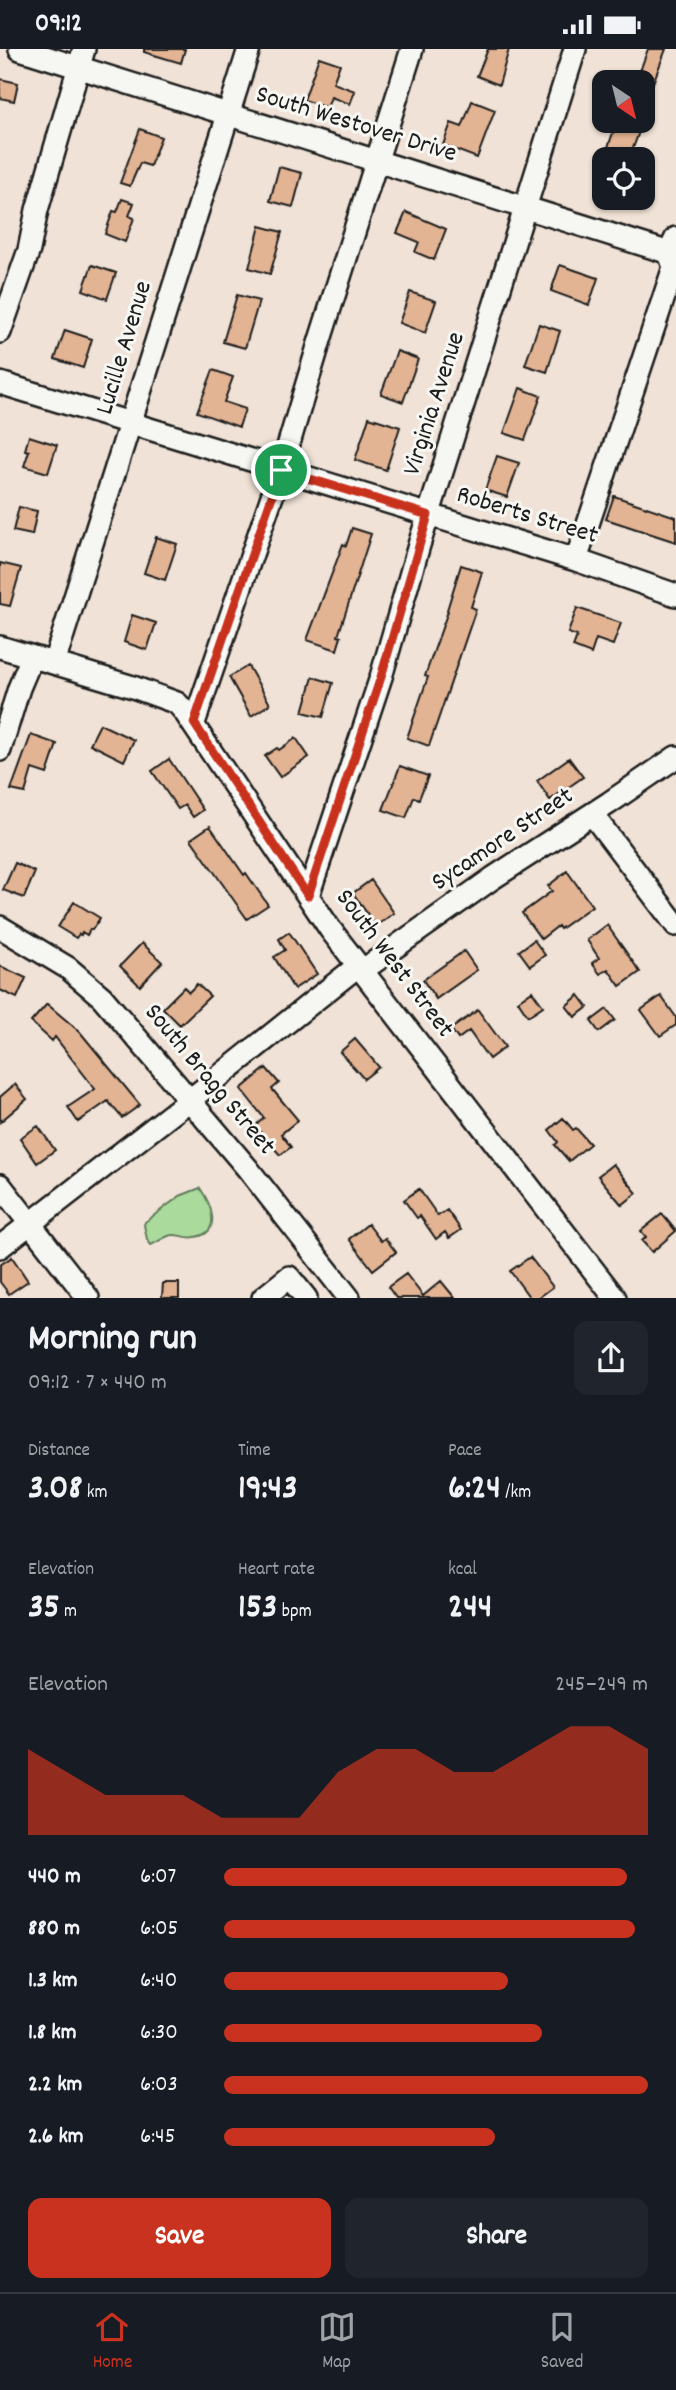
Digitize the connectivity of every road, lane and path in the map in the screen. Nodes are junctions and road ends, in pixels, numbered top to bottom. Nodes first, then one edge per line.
1 (20, 49) edge
2 (248, 49) edge
3 (412, 49) edge
4 (575, 49) edge
5 (82, 58) edge
6 (228, 115) junction
7 (377, 160) junction
8 (525, 208) junction
9 (674, 249) edge
10 (0, 332) edge
11 (0, 383) edge
12 (131, 422) junction
13 (281, 470) junction
14 (428, 515) junction
15 (576, 560) junction
16 (676, 595) edge
17 (0, 647) edge
18 (32, 657) junction
19 (54, 663) junction
20 (194, 723) junction
21 (0, 750) edge
22 (676, 757) edge
23 (592, 814) junction
24 (308, 896) junction
25 (676, 925) edge
26 (0, 927) edge
27 (361, 967) junction
28 (191, 1100) junction
29 (0, 1185) edge
30 (31, 1224) junction
31 (0, 1247) edge
32 (88, 1298) edge
33 (263, 1298) edge
34 (306, 1298) edge
35 (349, 1298) edge
36 (615, 1298) edge

1 - 5 street, South Westover Drive
2 - 6 street, Lucille Avenue
3 - 7 street
4 - 8 street, Virginia Avenue
5 - 6 street, South Westover Drive
5 - 10 street
6 - 7 street, South Westover Drive
6 - 12 street, Lucille Avenue
7 - 8 street, South Westover Drive
7 - 13 street
8 - 9 street, South Westover Drive
8 - 14 street, Virginia Avenue
9 - 15 street
11 - 12 street, Roberts Street
12 - 13 street, Roberts Street
12 - 19 street, Lucille Avenue
13 - 14 street, Roberts Street
13 - 20 street
14 - 15 street, Roberts Street
14 - 24 street, Virginia Avenue
15 - 16 street, Roberts Street
17 - 18 street, South West Street
18 - 19 street, South West Street
18 - 21 street
19 - 20 street, South West Street
20 - 24 street, South West Street
22 - 23 street, Sycamore Street
23 - 25 street
23 - 27 street, Sycamore Street
24 - 27 street, South West Street
26 - 28 street, South Bragg Street
27 - 28 street, Sycamore Street
27 - 36 street, South West Street
28 - 30 street, Sycamore Street
28 - 35 street, South Bragg Street
29 - 30 street
30 - 31 street, Sycamore Street
30 - 32 street
33 - 34 street

